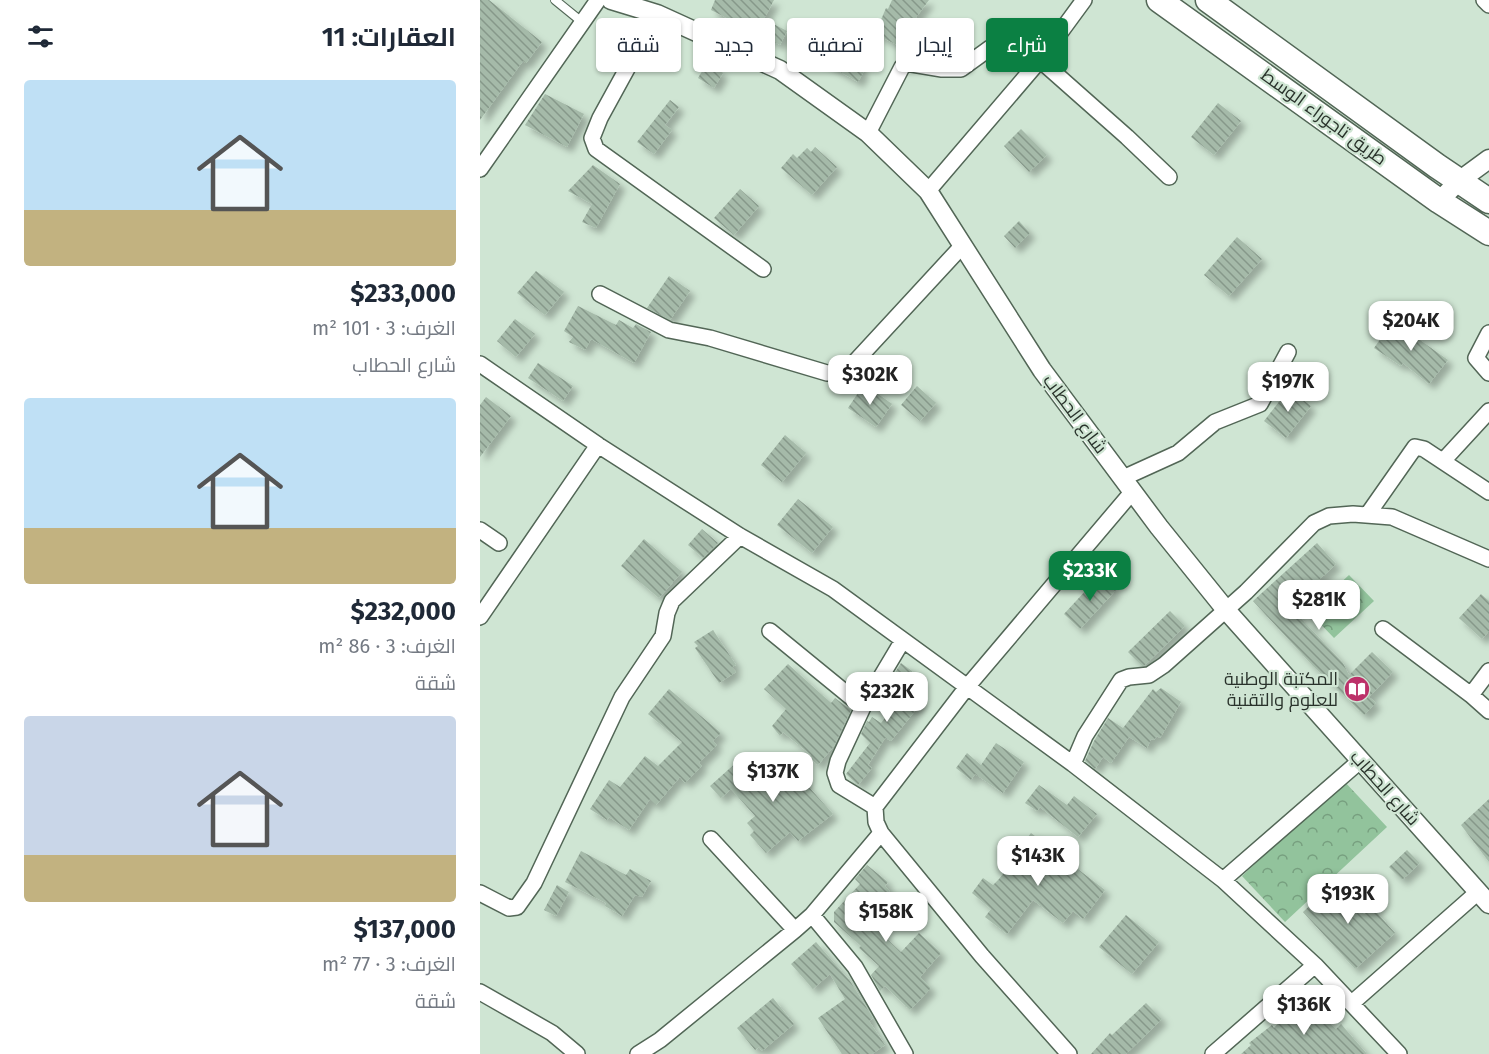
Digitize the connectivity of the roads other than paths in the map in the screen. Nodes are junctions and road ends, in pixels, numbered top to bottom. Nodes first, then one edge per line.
1 (555, 0) edge
2 (598, 0) edge
3 (611, 0) edge
4 (1084, 0) edge
5 (1160, 0) edge
6 (1208, 0) edge
7 (1484, 0) edge
8 (1489, 4) edge
9 (657, 14) junction
10 (582, 22) junction
11 (1068, 22) edge
12 (986, 51) edge
13 (1030, 72) edge
14 (1054, 72) edge
15 (868, 133) junction
16 (1489, 159) edge
17 (480, 169) edge
18 (1169, 177) dead end
19 (1459, 181) junction
20 (928, 191) junction
21 (1488, 199) edge
22 (1439, 201) junction
23 (1468, 220) junction
24 (1489, 233) edge
25 (963, 245) junction
26 (763, 269) dead end
27 (600, 294) dead end
28 (1489, 333) edge
29 (1287, 352) dead end
30 (480, 364) edge
31 (1489, 373) edge
32 (1489, 411) edge
33 (598, 446) junction
34 (1443, 461) junction
35 (1128, 484) junction
36 (1489, 492) edge
37 (1368, 514) junction
38 (480, 530) edge
39 (740, 536) junction
40 (499, 543) dead end
41 (1489, 559) edge
42 (1226, 610) junction
43 (480, 617) edge
44 (1383, 629) dead end
45 (770, 631) dead end
46 (903, 640) junction
47 (1489, 671) edge
48 (967, 687) junction
49 (1471, 696) junction
50 (863, 707) junction
51 (1489, 711) edge
52 (1361, 759) junction
53 (1073, 764) junction
54 (875, 807) junction
55 (880, 833) junction
56 (711, 839) dead end
57 (1224, 880) junction
58 (480, 892) edge
59 (1485, 892) edge
60 (812, 915) junction
61 (795, 930) junction
62 (1315, 965) junction
63 (480, 992) edge
64 (1352, 1003) junction
65 (1066, 1053) edge
66 (577, 1054) edge
67 (638, 1054) edge
68 (905, 1054) edge
69 (1213, 1054) edge
70 (1398, 1054) edge

1 - 10 lane
2 - 10 street
3 - 9 street, شارع الحطاب
4 - 11 street
5 - 22 main road, طريق تاجوراء الوسط
6 - 19 main road
7 - 8 street
9 - 15 street, شارع الحطاب
9 - 26 street
10 - 17 street
12 - 15 street
13 - 20 street
14 - 18 street
15 - 20 street, شارع الحطاب
16 - 19 street
19 - 21 main road
19 - 22 street
20 - 25 street, شارع الحطاب
21 - 23 street
22 - 23 main road, طريق تاجوراء الوسط
23 - 24 main road, طريق تاجوراء الوسط
25 - 27 street
25 - 35 street, شارع الحطاب
28 - 31 street
29 - 35 street
30 - 33 street
32 - 34 street
33 - 39 street
33 - 43 street
34 - 36 street
34 - 37 street
35 - 42 street, شارع الحطاب
35 - 48 street
37 - 41 street
37 - 42 street
38 - 40 street
39 - 46 street
39 - 58 street
42 - 52 street, شارع الحطاب
42 - 53 street
44 - 49 street
45 - 50 street
46 - 48 street
46 - 50 street
47 - 49 street
48 - 53 street
48 - 54 street
49 - 51 street
50 - 54 street
52 - 57 street
52 - 59 street, شارع الحطاب
53 - 57 street
54 - 55 street
55 - 60 street
55 - 65 street
56 - 61 street
57 - 62 street
59 - 64 street
60 - 61 street
60 - 68 street
61 - 67 street
62 - 64 street
62 - 69 street
63 - 66 street
64 - 70 street

